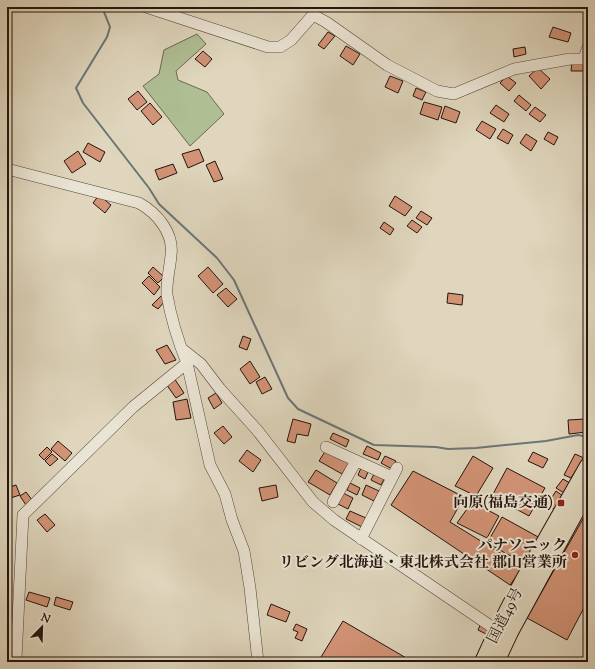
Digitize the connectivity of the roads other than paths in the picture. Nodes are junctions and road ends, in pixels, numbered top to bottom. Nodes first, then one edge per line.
1 (146, 7) edge
2 (588, 46) edge
3 (586, 59) edge
4 (7, 169) edge
5 (180, 348) junction
6 (187, 363) junction
7 (326, 447) dead end
8 (356, 461) junction
9 (588, 466) edge
10 (588, 489) edge
11 (333, 502) dead end
12 (362, 539) junction
13 (498, 631) junction
14 (14, 662) edge
15 (258, 662) edge
16 (483, 662) edge
17 (496, 662) edge

1 - 3 street
2 - 3 street
4 - 5 street
5 - 6 street
5 - 12 street
6 - 14 street
6 - 15 street
7 - 8 street
8 - 11 street
8 - 12 street
9 - 13 highway, 国道49号
10 - 17 highway, 国道49号
12 - 13 street
13 - 16 highway, 国道49号

